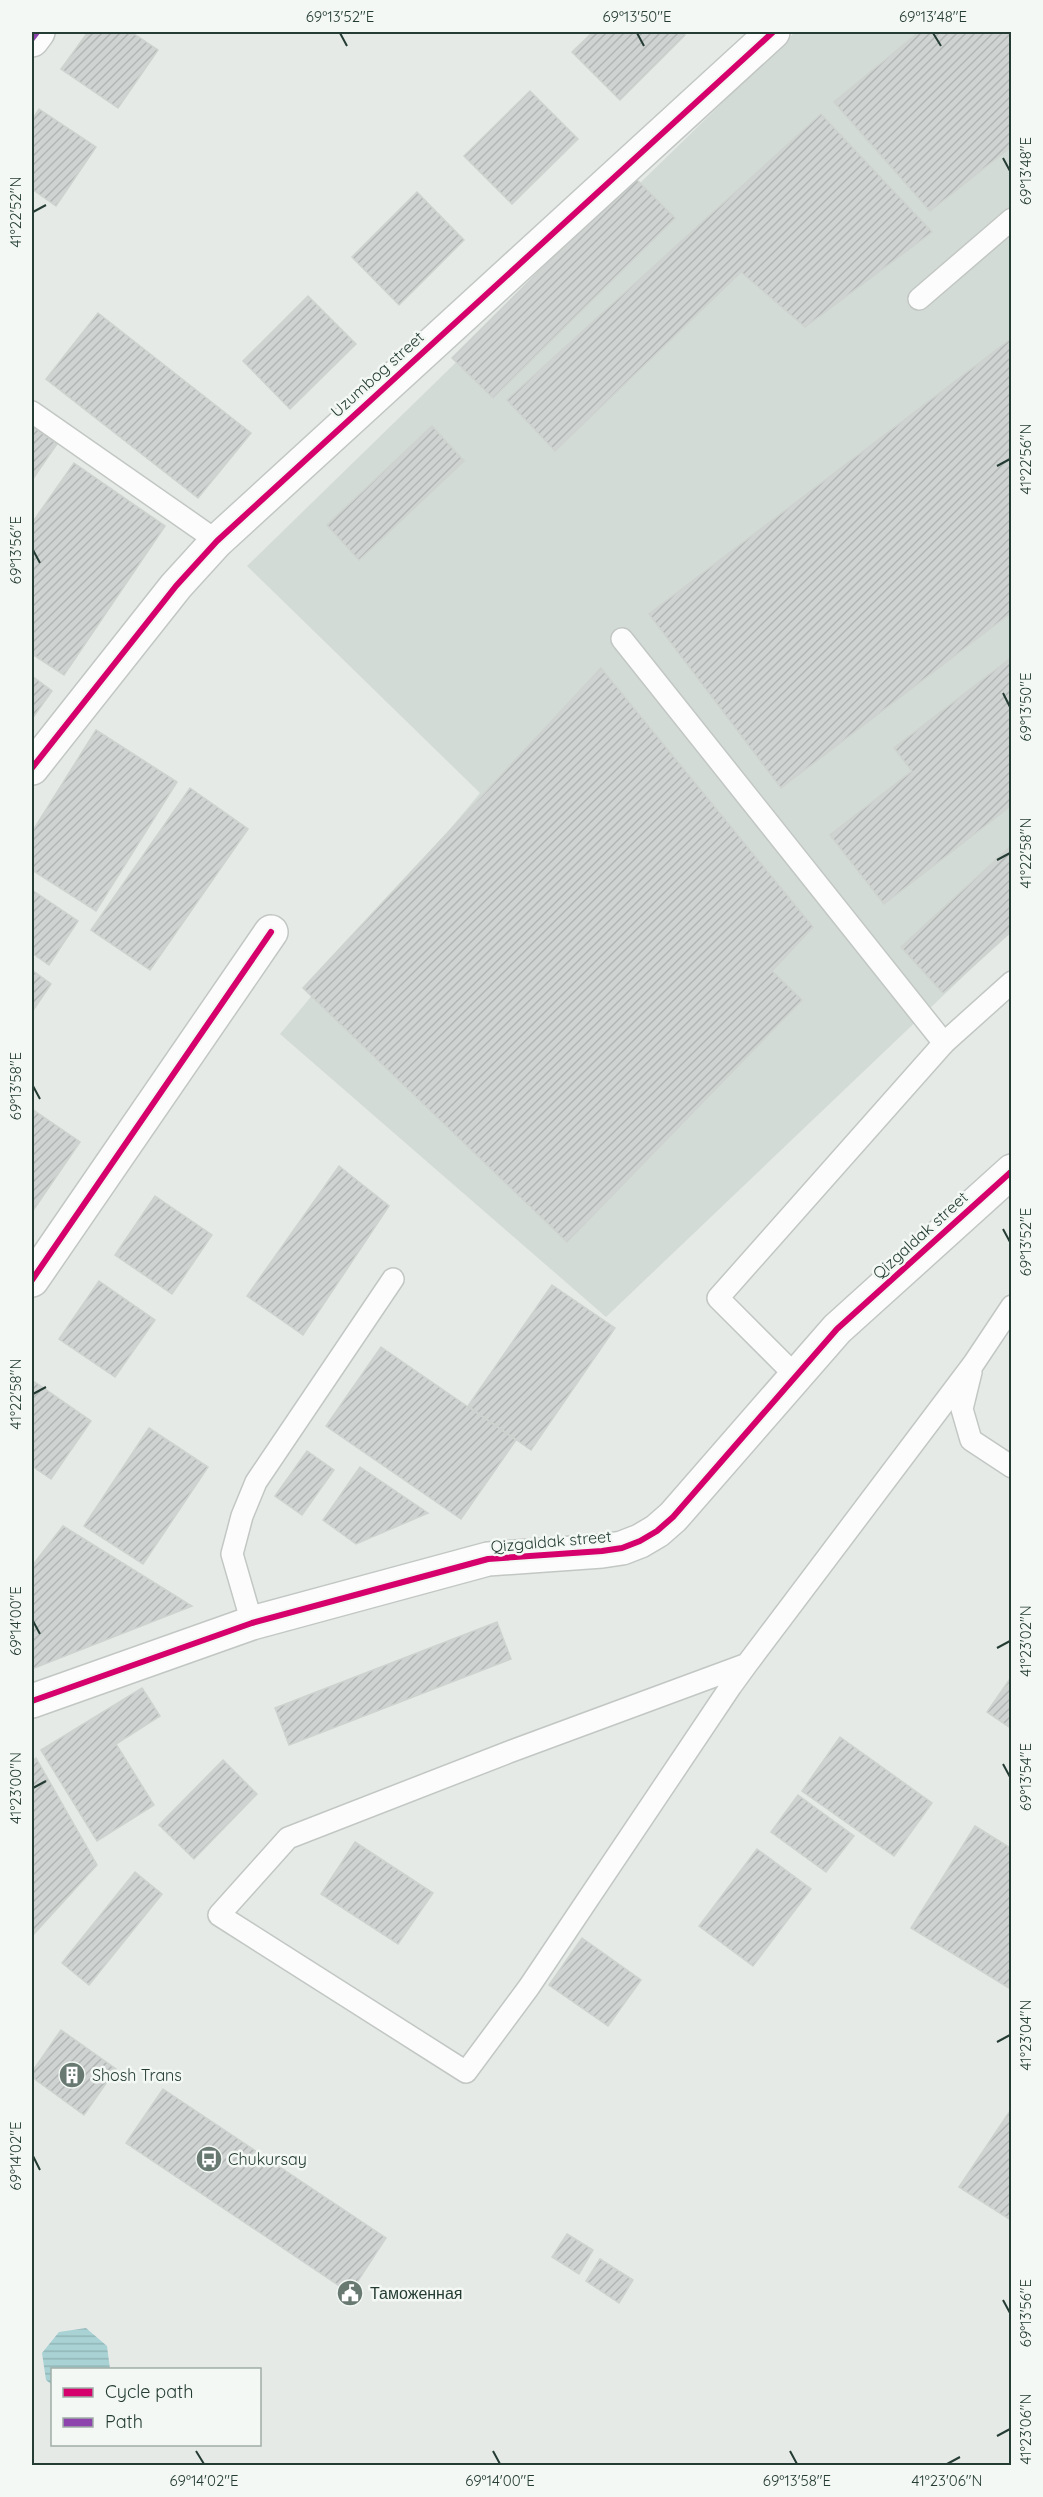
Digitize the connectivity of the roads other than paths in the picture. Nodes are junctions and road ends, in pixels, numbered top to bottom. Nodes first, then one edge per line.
1 (38, 32) edge
2 (773, 32) edge
3 (32, 40) edge
4 (1011, 219) edge
5 (919, 299) dead end
6 (32, 412) edge
7 (217, 541) junction
8 (622, 639) dead end
9 (32, 768) edge
10 (271, 932) dead end
11 (1011, 982) edge
12 (944, 1043) junction
13 (1011, 1171) edge
14 (393, 1279) dead end
15 (32, 1280) edge
16 (1011, 1306) edge
17 (974, 1363) junction
18 (796, 1376) junction
19 (1011, 1467) edge
20 (252, 1623) junction
21 (747, 1664) junction
22 (32, 1701) edge

1 - 3 street
2 - 7 street, Uzumbog street
4 - 5 lane
6 - 7 lane
7 - 9 street, Uzumbog street
8 - 12 lane
10 - 15 street
11 - 12 lane
12 - 18 lane
13 - 18 street, Qizgaldak street
14 - 20 lane
16 - 17 lane
17 - 19 lane
17 - 21 lane
18 - 20 street, Qizgaldak street
20 - 22 street, Qizgaldak street
21 - 21 lane

